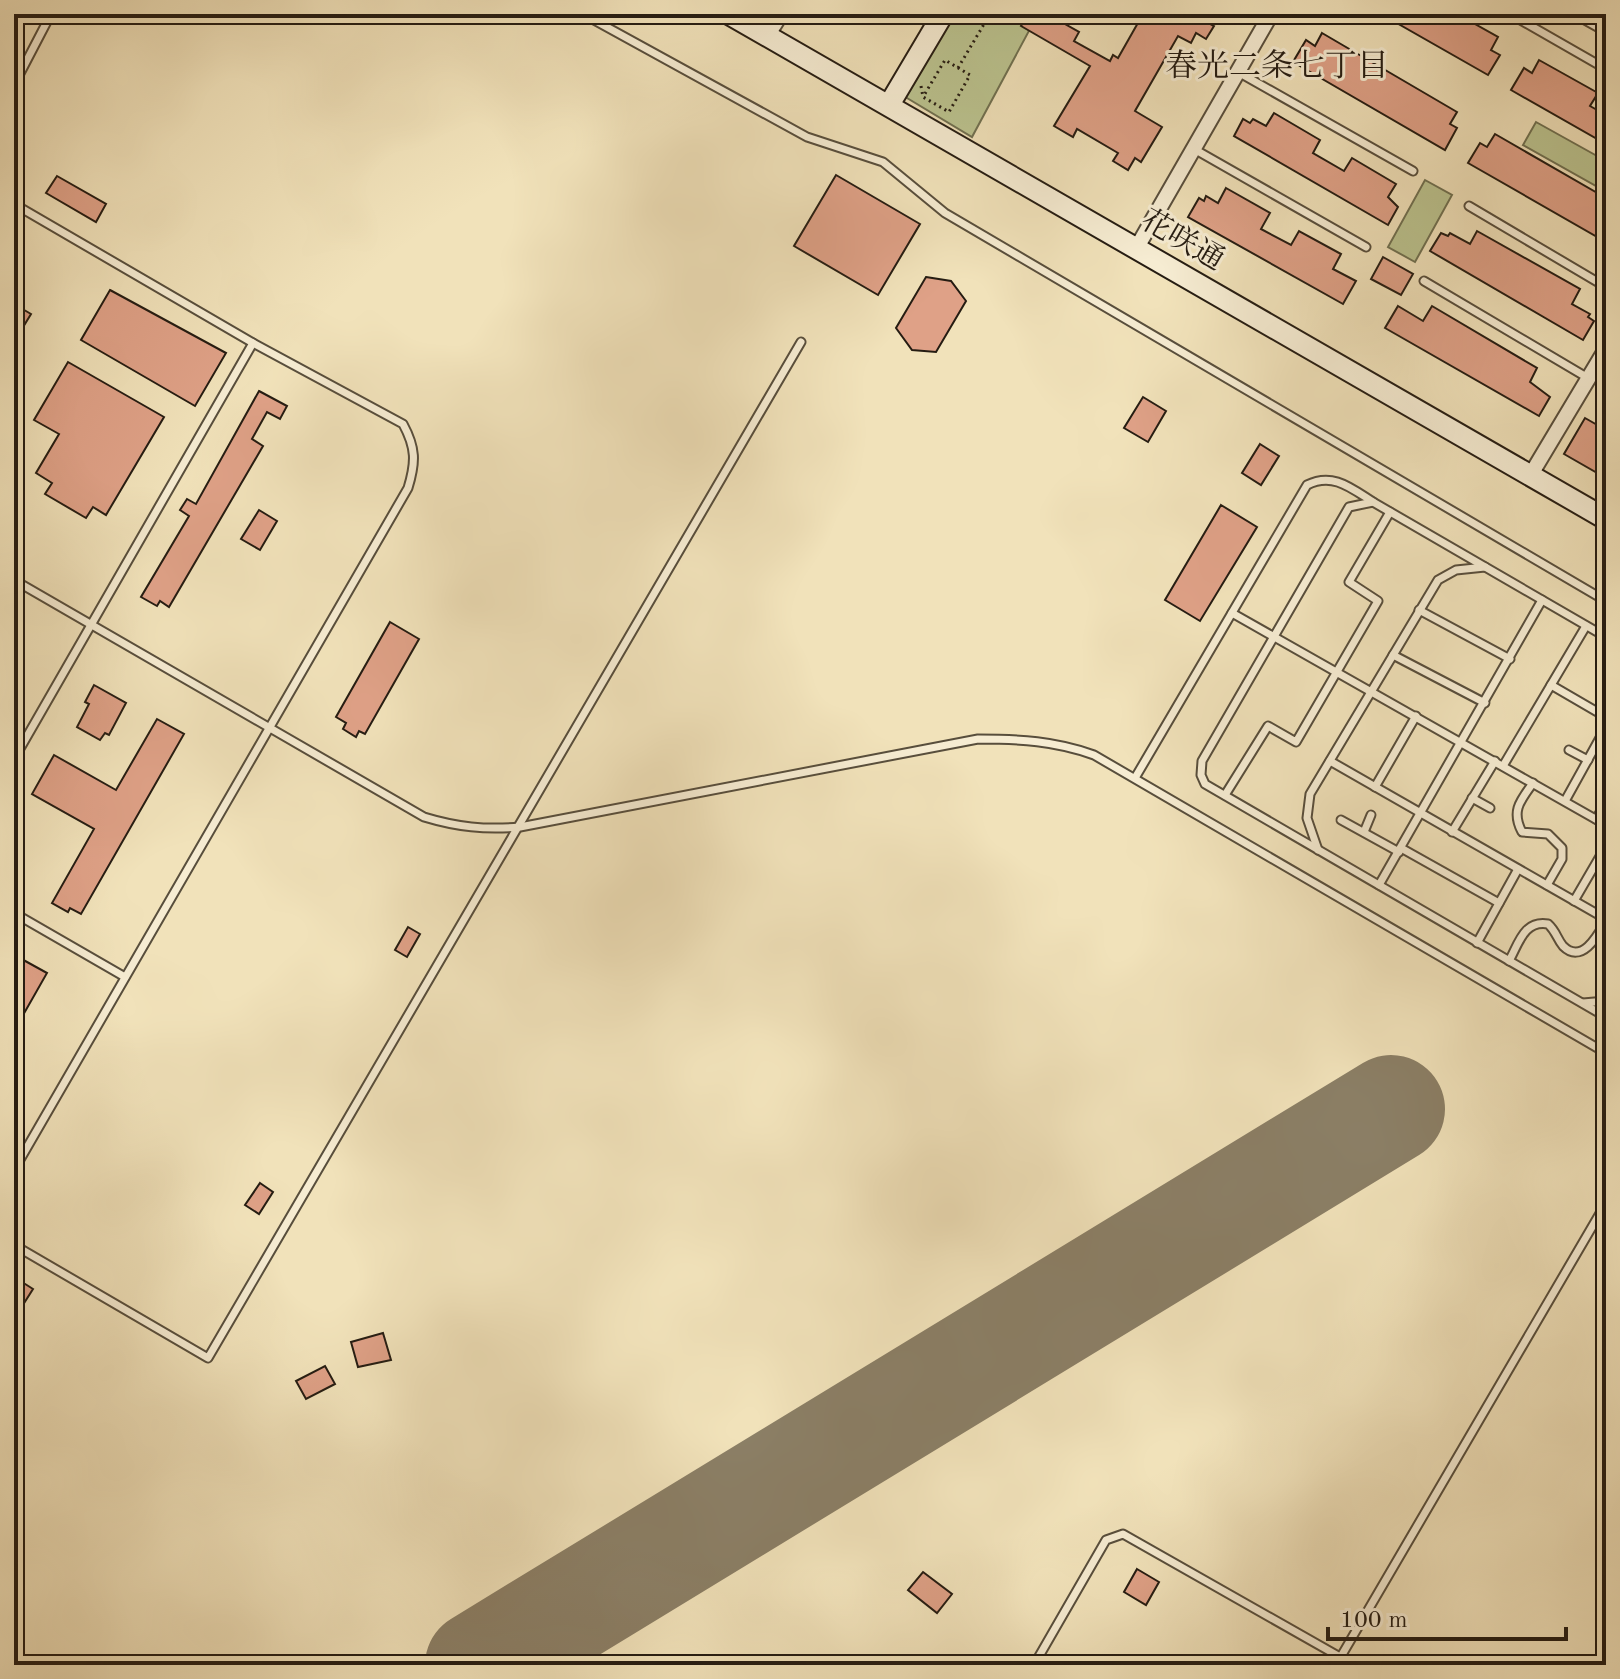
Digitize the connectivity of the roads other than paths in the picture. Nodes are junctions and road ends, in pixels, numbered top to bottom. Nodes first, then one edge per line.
1 (51, 14) edge
2 (583, 14) edge
3 (729, 14) edge
4 (781, 14) edge
5 (943, 14) edge
6 (1271, 14) edge
7 (1510, 14) edge
8 (1581, 14) edge
9 (1606, 28) edge
10 (767, 36) junction
11 (1606, 69) edge
12 (1238, 72) junction
13 (14, 85) edge
14 (889, 105) junction
15 (1194, 149) junction
16 (1413, 171) dead end
17 (14, 204) edge
18 (1469, 206) dead end
19 (21, 210) junction
20 (14, 223) edge
21 (1366, 247) dead end
22 (1136, 249) junction
23 (1424, 281) dead end
24 (1606, 287) edge
25 (801, 342) dead end
26 (253, 343) junction
27 (1606, 349) edge
28 (1588, 378) junction
29 (1530, 476) junction
30 (1373, 502) junction
31 (1390, 512) junction
32 (1606, 519) edge
33 (1485, 567) junction
34 (14, 580) edge
35 (1542, 600) junction
36 (1606, 601) edge
37 (1419, 610) junction
38 (1232, 613) junction
39 (91, 625) junction
40 (1586, 626) junction
41 (1275, 635) junction
42 (1606, 637) edge
43 (1393, 655) junction
44 (1510, 659) junction
45 (1338, 671) junction
46 (1551, 685) junction
47 (1372, 691) junction
48 (1485, 703) junction
49 (1416, 716) junction
50 (1606, 717) edge
51 (269, 728) junction
52 (1601, 736) dead end
53 (1462, 743) junction
54 (1569, 750) dead end
55 (14, 759) edge
56 (1588, 760) junction
57 (1330, 761) junction
58 (1495, 761) junction
59 (1503, 766) junction
60 (1135, 778) junction
61 (1533, 783) junction
62 (1375, 787) junction
63 (1225, 795) junction
64 (1472, 798) junction
65 (1565, 801) junction
66 (1606, 803) edge
67 (1490, 808) dead end
68 (1421, 814) junction
69 (1371, 815) dead end
70 (1596, 819) junction
71 (1341, 820) dead end
72 (1606, 825) edge
73 (520, 827) junction
74 (1364, 832) junction
75 (1452, 832) junction
76 (1606, 846) edge
77 (1318, 850) junction
78 (1400, 850) junction
79 (1594, 866) junction
80 (1518, 869) junction
81 (1604, 873) edge
82 (1379, 885) junction
83 (1547, 885) junction
84 (1574, 901) junction
85 (1499, 903) junction
86 (14, 913) edge
87 (1606, 920) edge
88 (1477, 943) junction
89 (1509, 961) junction
90 (125, 977) junction
91 (1606, 1001) edge
92 (1581, 1003) junction
93 (1606, 1017) edge
94 (1606, 1053) edge
95 (14, 1170) edge
96 (1606, 1203) edge
97 (14, 1245) edge
98 (1338, 1661) edge
99 (1034, 1665) edge

1 - 13 lane
2 - 36 lane
3 - 10 street, 花咲通
4 - 10 street
5 - 14 street
6 - 12 street
7 - 11 lane
8 - 9 street
10 - 14 street, 花咲通
12 - 15 street
12 - 16 lane
14 - 22 street, 花咲通
15 - 21 lane
15 - 22 street
17 - 19 lane
18 - 24 lane
19 - 20 lane
19 - 26 lane
22 - 29 street, 花咲通
23 - 28 lane
25 - 73 lane
26 - 39 lane
26 - 51 lane
27 - 28 street
28 - 29 street
29 - 32 street, 花咲通
30 - 31 lane
30 - 38 lane
30 - 41 lane
31 - 33 lane
31 - 45 lane
33 - 35 lane
33 - 37 lane
34 - 39 lane
35 - 40 lane
35 - 44 lane
37 - 43 lane
37 - 44 lane
38 - 41 lane
38 - 60 lane
39 - 51 lane
39 - 55 lane
40 - 42 lane
40 - 46 lane
41 - 45 lane
41 - 63 lane
43 - 47 lane
43 - 48 lane
44 - 48 lane
45 - 47 lane
45 - 63 lane
46 - 50 lane
46 - 59 lane
47 - 49 lane
47 - 57 lane
48 - 53 lane
49 - 53 lane
49 - 62 lane
51 - 73 lane
51 - 90 lane
52 - 56 lane
53 - 58 lane
53 - 68 lane
54 - 56 lane
56 - 65 lane
57 - 62 lane
57 - 77 lane
58 - 59 lane
58 - 64 lane
59 - 61 lane
60 - 73 lane
60 - 94 lane
61 - 65 lane
61 - 83 lane
62 - 68 lane
63 - 77 lane
64 - 67 lane
64 - 75 lane
65 - 70 lane
66 - 70 lane
68 - 75 lane
68 - 78 lane
69 - 74 lane
70 - 72 lane
71 - 74 lane
73 - 97 lane
74 - 78 lane
75 - 80 lane
76 - 79 lane
77 - 82 lane
78 - 82 lane
78 - 85 lane
79 - 81 lane
79 - 84 lane
80 - 83 lane
80 - 85 lane
82 - 88 lane
83 - 84 lane
84 - 87 lane
85 - 88 lane
86 - 90 lane
87 - 89 lane
88 - 89 lane
89 - 92 lane
90 - 95 lane
91 - 92 lane
92 - 93 lane
96 - 98 lane
98 - 99 lane

